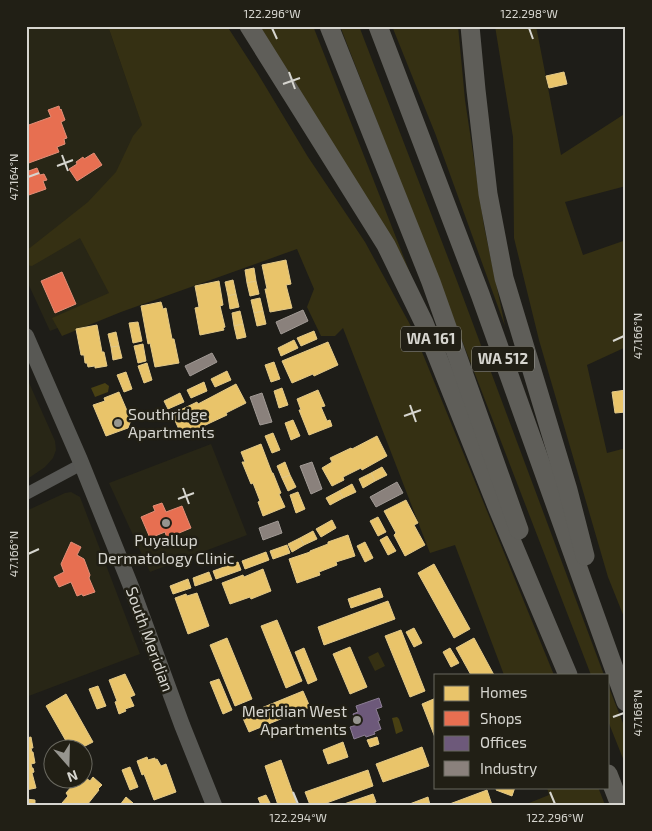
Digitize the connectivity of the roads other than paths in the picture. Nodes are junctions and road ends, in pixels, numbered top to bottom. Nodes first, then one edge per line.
1 (248, 26) edge
2 (329, 26) edge
3 (378, 26) edge
4 (470, 26) edge
5 (26, 336) edge
6 (82, 464) junction
7 (26, 494) edge
8 (570, 674) edge
9 (570, 674) edge
10 (624, 698) edge
11 (610, 779) edge
12 (214, 805) edge
13 (620, 805) edge

1 - 8 highway, WA 161
2 - 9 highway, WA 512
3 - 10 highway, WA 512
4 - 10 highway
5 - 6 main road, South Meridian
6 - 7 street
6 - 12 main road, South Meridian
11 - 13 highway

